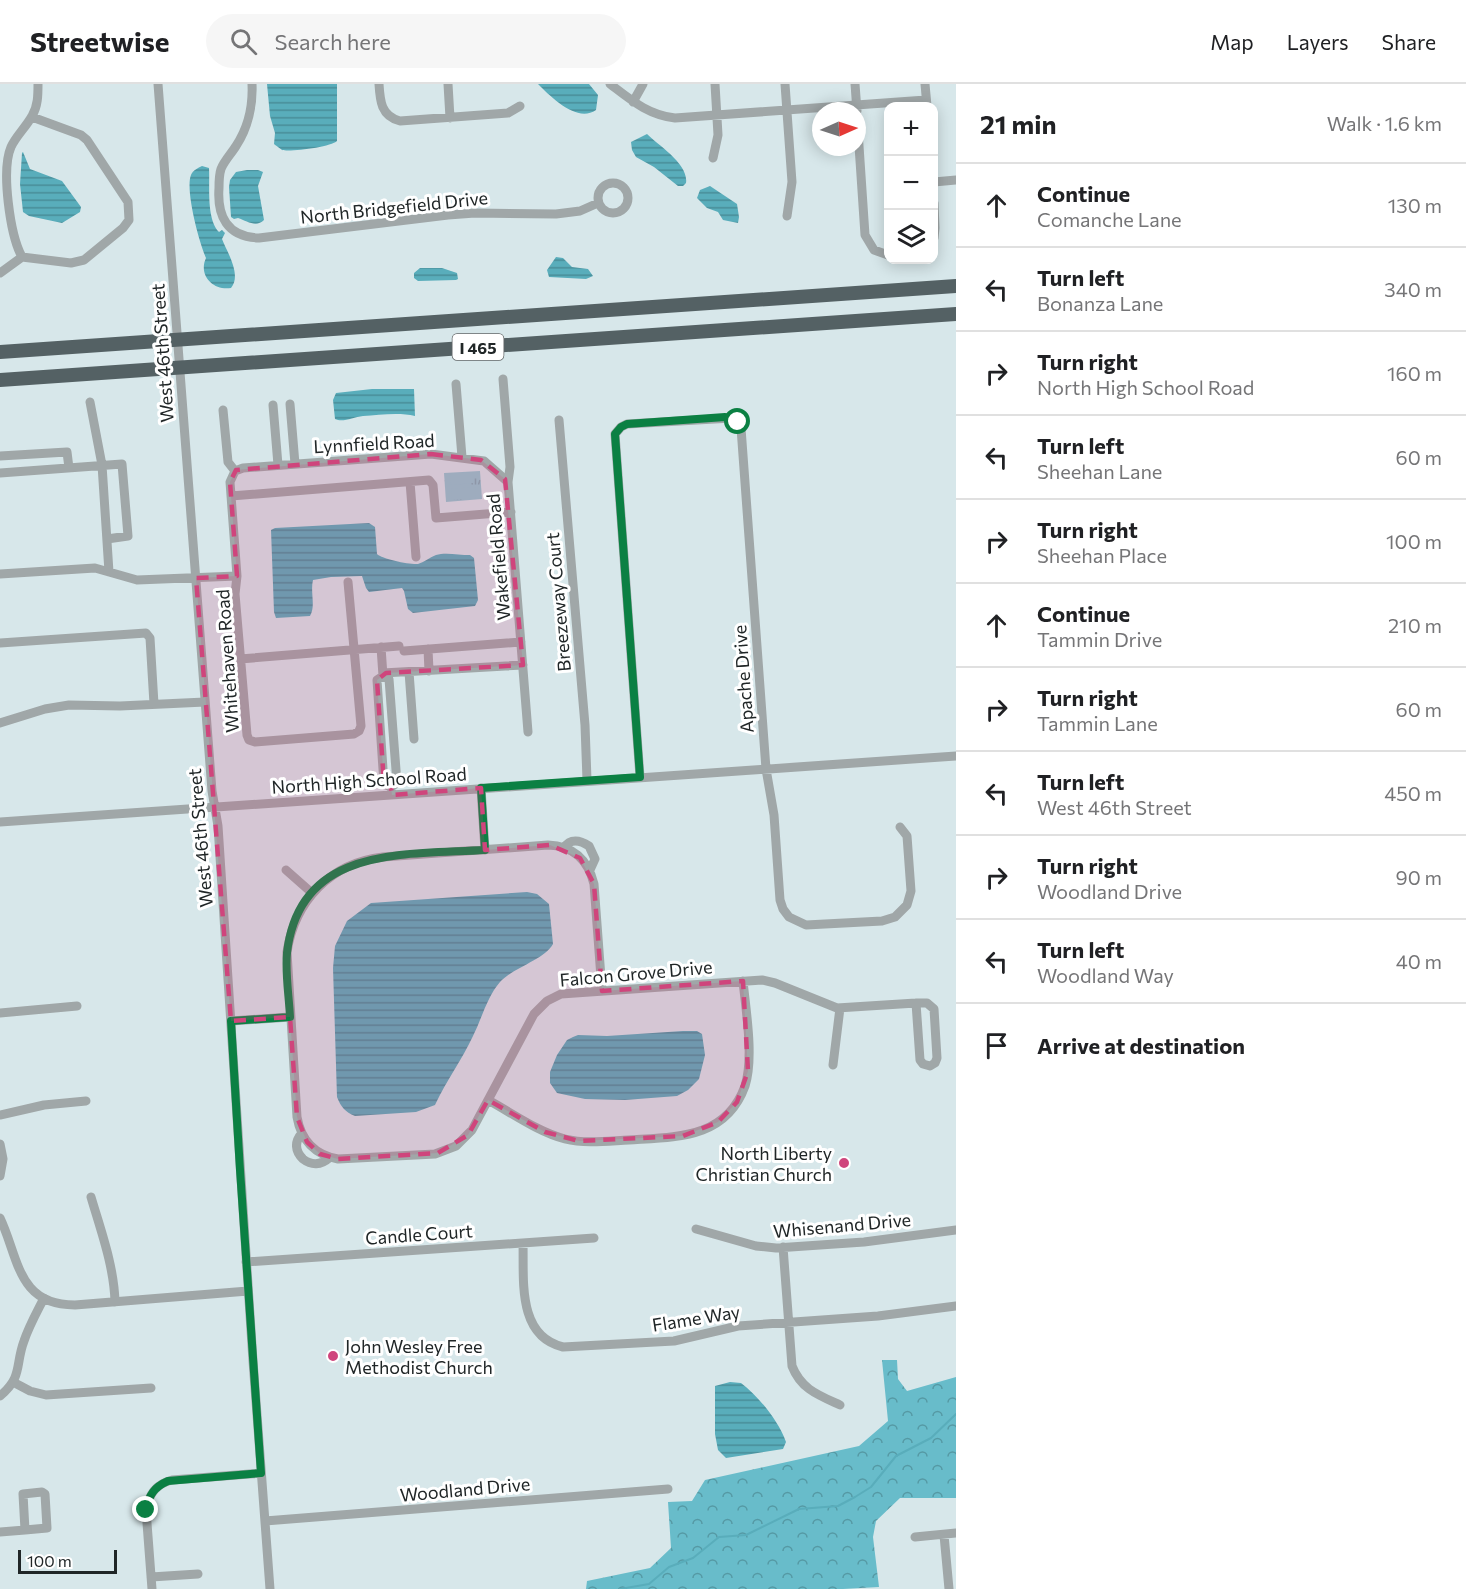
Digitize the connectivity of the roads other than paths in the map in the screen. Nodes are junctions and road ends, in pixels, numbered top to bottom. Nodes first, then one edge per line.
1 (38, 84) edge
2 (158, 84) edge
3 (252, 84) edge
4 (379, 84) edge
5 (448, 84) edge
6 (610, 84) edge
7 (643, 84) edge
8 (715, 84) edge
9 (785, 84) edge
10 (855, 84) edge
11 (925, 84) edge
12 (633, 102) junction
13 (856, 102) edge
14 (926, 102) edge
15 (520, 106) dead end
16 (884, 106) edge
17 (866, 107) edge
18 (812, 109) edge
19 (787, 110) junction
20 (717, 115) junction
21 (32, 117) junction
22 (450, 118) junction
23 (860, 156) edge
24 (712, 158) dead end
25 (956, 180) edge
26 (938, 182) edge
27 (598, 203) dead end
28 (786, 216) dead end
29 (884, 254) edge
30 (22, 257) junction
31 (0, 273) edge
32 (956, 286) edge
33 (956, 314) edge
34 (0, 352) edge
35 (0, 380) edge
36 (503, 380) dead end
37 (456, 384) dead end
38 (90, 402) dead end
39 (290, 404) dead end
40 (273, 405) dead end
41 (223, 410) dead end
42 (559, 420) dead end
43 (0, 456) edge
44 (462, 458) junction
45 (295, 464) junction
46 (102, 465) junction
47 (278, 465) junction
48 (69, 468) junction
49 (235, 471) junction
50 (0, 473) edge
51 (410, 482) junction
52 (508, 482) junction
53 (231, 496) junction
54 (512, 512) junction
55 (107, 540) junction
56 (416, 557) dead end
57 (109, 572) junction
58 (0, 574) edge
59 (237, 576) junction
60 (196, 578) junction
61 (348, 582) dead end
62 (521, 642) junction
63 (0, 643) edge
64 (381, 647) junction
65 (428, 649) junction
66 (354, 650) junction
67 (240, 659) junction
68 (523, 665) junction
69 (429, 671) junction
70 (409, 672) junction
71 (383, 675) junction
72 (205, 702) junction
73 (154, 704) junction
74 (0, 723) edge
75 (393, 732) junction
76 (528, 732) dead end
77 (381, 733) junction
78 (414, 740) dead end
79 (956, 756) edge
80 (766, 769) junction
81 (640, 777) junction
82 (587, 780) junction
83 (481, 788) junction
84 (391, 791) junction
85 (215, 807) junction
86 (0, 822) edge
87 (900, 827) dead end
88 (564, 848) junction
89 (485, 850) junction
90 (286, 870) dead end
91 (590, 870) junction
92 (312, 893) junction
93 (743, 981) junction
94 (602, 991) junction
95 (916, 1003) junction
96 (77, 1006) dead end
97 (840, 1008) junction
98 (0, 1013) edge
99 (290, 1017) junction
100 (231, 1021) junction
101 (833, 1065) dead end
102 (488, 1100) junction
103 (86, 1101) dead end
104 (0, 1115) edge
105 (302, 1133) junction
106 (0, 1144) edge
107 (329, 1158) junction
108 (0, 1176) edge
109 (91, 1197) dead end
110 (0, 1218) edge
111 (696, 1229) dead end
112 (956, 1230) edge
113 (594, 1238) dead end
114 (523, 1243) junction
115 (783, 1247) junction
116 (246, 1262) junction
117 (248, 1291) junction
118 (44, 1298) junction
119 (115, 1302) junction
120 (956, 1306) edge
121 (789, 1323) junction
122 (13, 1382) junction
123 (151, 1388) dead end
124 (0, 1396) edge
125 (840, 1405) dead end
126 (261, 1473) junction
127 (668, 1489) dead end
128 (266, 1521) junction
129 (25, 1530) junction
130 (0, 1532) edge
131 (956, 1533) edge
132 (944, 1534) junction
133 (915, 1537) dead end
134 (198, 1574) dead end
135 (151, 1577) junction
136 (152, 1589) edge
137 (270, 1589) edge
138 (949, 1589) edge

1 - 21 street
2 - 60 street, West 46th Street
3 - 27 street, North Bridgefield Drive
4 - 22 street
5 - 22 street
6 - 12 street
7 - 12 street
8 - 20 street
9 - 19 street
10 - 13 street
11 - 14 street
12 - 20 street
15 - 22 street
16 - 17 street
18 - 19 street
19 - 20 street
19 - 28 street
20 - 24 street
21 - 30 street
21 - 30 street
23 - 29 street
25 - 26 street
30 - 31 street
32 - 34 highway, I 465
33 - 35 highway, I 465
36 - 52 street, Wakefield Road
37 - 44 street
38 - 46 street
39 - 45 street
40 - 47 street
41 - 49 street, Whitehaven Road
42 - 82 street, Breezeway Court
43 - 48 street
44 - 45 street, Lynnfield Road
44 - 52 street, Lynnfield Road
45 - 47 street, Lynnfield Road
46 - 48 street
46 - 55 street
46 - 55 street
47 - 49 street, Lynnfield Road
48 - 50 street
49 - 53 street, Whitehaven Road
51 - 53 street
51 - 54 street
51 - 56 street
52 - 54 street, Wakefield Road
53 - 59 street, Whitehaven Road
54 - 62 street, Wakefield Road
55 - 57 street
57 - 58 street, Whitehaven Road
57 - 60 street, Whitehaven Road
59 - 60 street, Whitehaven Road
59 - 67 street, Whitehaven Road
60 - 72 street, West 46th Street
61 - 66 street
62 - 65 street
62 - 68 street, Wakefield Road
63 - 73 street
64 - 65 street
64 - 66 street
64 - 71 street
65 - 69 street
66 - 67 street
66 - 67 street, Whitehaven Road
68 - 69 street
68 - 76 street, Wakefield Road
69 - 70 street
70 - 71 street
70 - 78 street
71 - 75 street
71 - 77 street
72 - 73 street
72 - 85 street, West 46th Street
73 - 74 street
75 - 77 street
75 - 84 street
77 - 84 street
79 - 80 street, North High School Road
80 - 81 street, North High School Road
80 - 81 street, Apache Drive
80 - 87 street, Apache Drive
81 - 82 street, North High School Road
82 - 83 street, North High School Road
83 - 84 street, North High School Road
83 - 89 street
84 - 85 street, North High School Road
85 - 86 street, North High School Road
85 - 100 street, West 46th Street
88 - 89 street
88 - 91 street
88 - 91 street
89 - 92 street
90 - 92 street
91 - 94 street
92 - 99 street
93 - 94 street, Falcon Grove Drive
93 - 97 street, Falcon Grove Drive
93 - 102 street
94 - 102 street, Falcon Grove Drive
95 - 95 street
95 - 97 street, Falcon Grove Drive
96 - 98 street
97 - 101 street
99 - 100 street
99 - 105 street
100 - 116 street, West 46th Street
102 - 107 street, Falcon Grove Drive
103 - 104 street
105 - 107 street
105 - 107 street, Falcon Grove Drive
106 - 108 street
109 - 119 street
110 - 118 street
111 - 115 street, Whisenand Drive
112 - 115 street, Whisenand Drive
113 - 114 street, Candle Court
114 - 116 street, Candle Court
114 - 121 street, Flame Way
115 - 121 street
116 - 117 street, West 46th Street
117 - 119 street
117 - 126 street, West 46th Street
118 - 119 street
118 - 122 street
120 - 121 street, Flame Way
121 - 125 street
122 - 123 street
122 - 124 street
126 - 128 street, West 46th Street
126 - 135 street
127 - 128 street, Woodland Drive
128 - 137 street, West 46th Street
129 - 129 street
129 - 130 street
131 - 132 street
132 - 133 street
132 - 138 street
134 - 135 street
135 - 136 street

